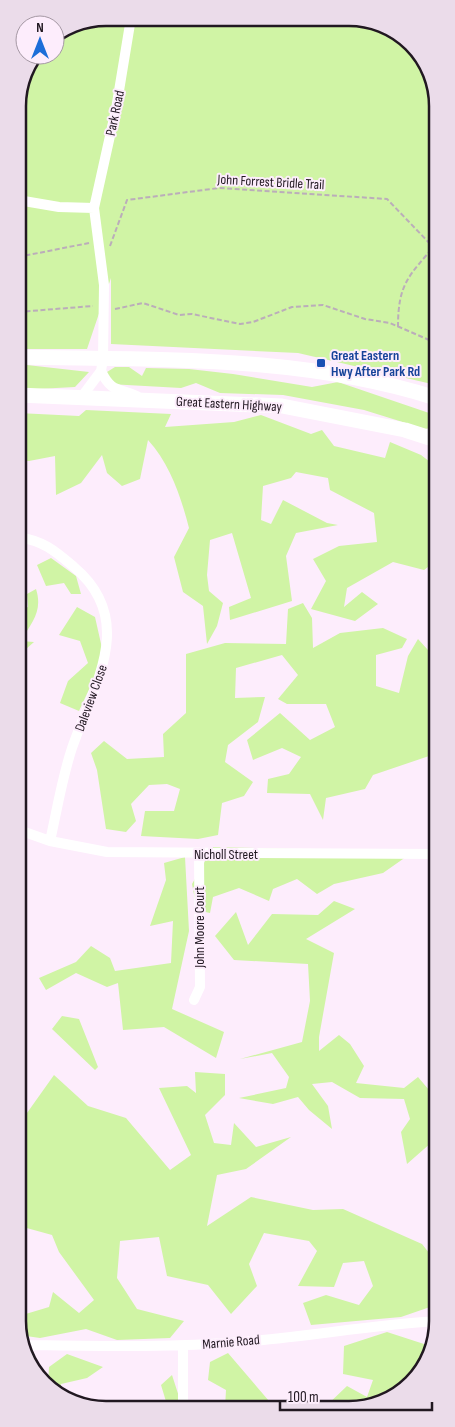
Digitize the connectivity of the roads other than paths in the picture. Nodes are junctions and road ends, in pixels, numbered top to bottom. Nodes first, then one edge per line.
1 (130, 26) edge
2 (26, 201) edge
3 (94, 208) junction
4 (26, 358) edge
5 (102, 365) junction
6 (402, 389) junction
7 (26, 396) edge
8 (429, 396) edge
9 (80, 399) junction
10 (148, 401) junction
11 (429, 402) edge
12 (429, 438) edge
13 (26, 539) edge
14 (26, 832) edge
15 (50, 841) junction
16 (199, 854) junction
17 (429, 854) edge
18 (194, 1000) dead end
19 (429, 1321) edge
20 (30, 1345) edge
21 (183, 1346) junction
22 (183, 1401) edge

1 - 3 street, Park Road
2 - 3 street
3 - 5 street, Park Road
4 - 5 highway
5 - 6 highway
5 - 9 street
5 - 10 street
6 - 8 highway
6 - 11 street
7 - 9 highway, Great Eastern Highway
9 - 10 highway, Great Eastern Highway
10 - 12 highway, Great Eastern Highway
13 - 15 street, Daleview Close
14 - 15 street, Nicholl Street
15 - 16 street, Nicholl Street
16 - 17 street, Nicholl Street
16 - 18 street, John Moore Court
19 - 21 street, Marnie Road
20 - 21 street, Marnie Road
21 - 22 street

